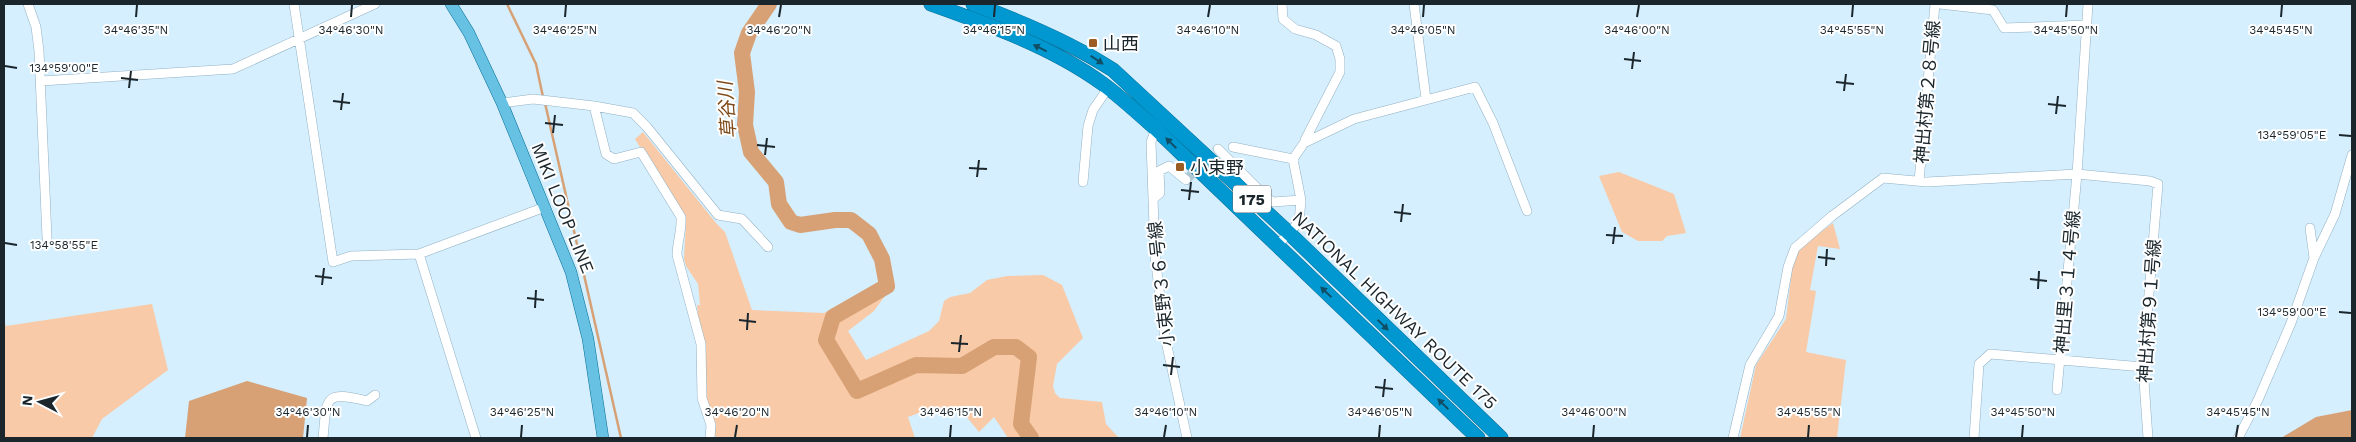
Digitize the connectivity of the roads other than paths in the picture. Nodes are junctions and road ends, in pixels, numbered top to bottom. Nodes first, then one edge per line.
1 (28, 4) edge
2 (294, 4) edge
3 (375, 4) edge
4 (451, 4) edge
5 (931, 4) edge
6 (973, 4) edge
7 (1282, 4) edge
8 (1414, 4) edge
9 (1935, 4) edge
10 (1940, 4) edge
11 (2088, 4) edge
12 (2086, 26) junction
13 (299, 38) junction
14 (41, 81) junction
15 (1108, 88) junction
16 (1426, 99) junction
17 (502, 104) junction
18 (594, 106) junction
19 (1156, 129) junction
20 (1304, 143) junction
21 (1233, 147) dead end
22 (1218, 149) dead end
23 (2352, 156) edge
24 (1293, 159) junction
25 (2077, 174) junction
26 (1186, 180) dead end
27 (1919, 181) junction
28 (1083, 182) dead end
29 (1153, 199) junction
30 (1301, 200) junction
31 (545, 207) junction
32 (1527, 211) dead end
33 (2310, 228) dead end
34 (1290, 234) junction
35 (47, 238) dead end
36 (1277, 246) junction
37 (768, 247) dead end
38 (419, 254) junction
39 (2314, 258) junction
40 (2060, 360) junction
41 (2142, 367) junction
42 (2057, 390) dead end
43 (375, 395) dead end
44 (323, 438) edge
45 (476, 438) edge
46 (603, 438) edge
47 (710, 438) edge
48 (1187, 438) edge
49 (1478, 438) edge
50 (1501, 438) edge
51 (1733, 438) edge
52 (1974, 438) edge
53 (2148, 438) edge
54 (2238, 438) edge

1 - 14 street
2 - 13 street
3 - 13 street
4 - 17 main road, MIKI LOOP LINE
15 -> 5 highway, NATIONAL HIGHWAY ROUTE 175 / 175
6 -> 34 highway, NATIONAL HIGHWAY ROUTE 175 / 175
7 - 20 street
8 - 16 street
9 - 27 street, 神出村第２８号線
10 - 12 street
11 - 12 street, 神出里３１４号線
12 - 25 street, 神出里３１４号線
13 - 14 street
13 - 38 street
14 - 35 street
15 - 19 highway, NATIONAL HIGHWAY ROUTE 175 / 175
15 - 28 street
16 - 20 street
16 - 32 street
17 - 18 street
17 - 31 main road, MIKI LOOP LINE
18 - 37 street
18 - 47 street
19 - 29 street, 小束野３６号線
36 -> 19 highway, NATIONAL HIGHWAY ROUTE 175 / 175
20 - 24 street
21 - 24 street
22 - 30 street
23 - 39 street
24 - 30 street
25 - 27 street
25 - 40 street, 神出里３１４号線
25 - 41 street, 神出村第９１号線
26 - 29 street
27 - 51 street
29 - 48 street, 小束野３６号線
30 - 34 street
31 - 38 street
31 - 46 main road, MIKI LOOP LINE
33 - 39 street
34 - 36 street
34 -> 50 highway, NATIONAL HIGHWAY ROUTE 175 / 175
49 -> 36 highway, NATIONAL HIGHWAY ROUTE 175 / 175
38 - 45 street
39 - 54 street
40 - 41 street
40 - 42 street, 神出里３１４号線
40 - 52 street
41 - 53 street, 神出村第９１号線
43 - 44 street

